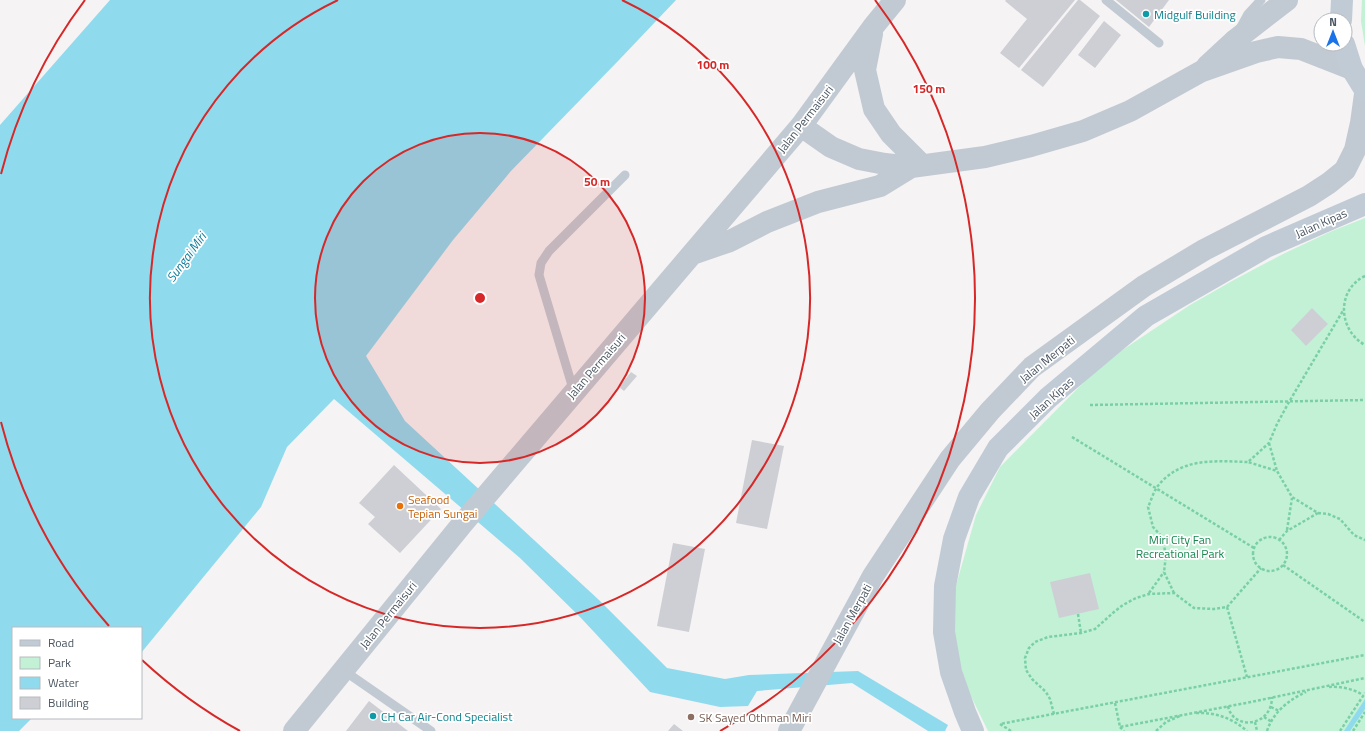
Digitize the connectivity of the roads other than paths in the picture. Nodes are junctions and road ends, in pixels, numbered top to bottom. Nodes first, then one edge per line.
1 (895, 0) edge
2 (1106, 0) edge
3 (1261, 0) edge
4 (1287, 0) edge
5 (1342, 0) edge
6 (1341, 12) edge
7 (873, 27) junction
8 (1234, 41) junction
9 (1159, 43) dead end
10 (1347, 52) edge
11 (1352, 69) junction
12 (1202, 71) junction
13 (1365, 90) edge
14 (1365, 94) edge
15 (801, 126) junction
16 (917, 166) junction
17 (625, 175) dead end
18 (1365, 204) edge
19 (692, 254) junction
20 (574, 392) junction
21 (344, 670) junction
22 (791, 727) edge
23 (294, 731) edge
24 (431, 731) edge
25 (973, 731) edge

1 - 7 street, Jalan Permaisuri
2 - 9 lane
3 - 8 lane
4 - 8 street
5 - 6 main road
7 - 15 street, Jalan Permaisuri
7 - 16 street
8 - 12 street
10 - 11 main road
11 - 12 street
11 - 13 main road
12 - 16 street
14 - 22 street, Jalan Merpati
15 - 16 street
15 - 19 street, Jalan Permaisuri
16 - 19 street
17 - 20 lane
18 - 25 main road, Jalan Kipas
19 - 20 street, Jalan Permaisuri
20 - 21 street, Jalan Permaisuri
21 - 23 street, Jalan Permaisuri
21 - 24 lane

